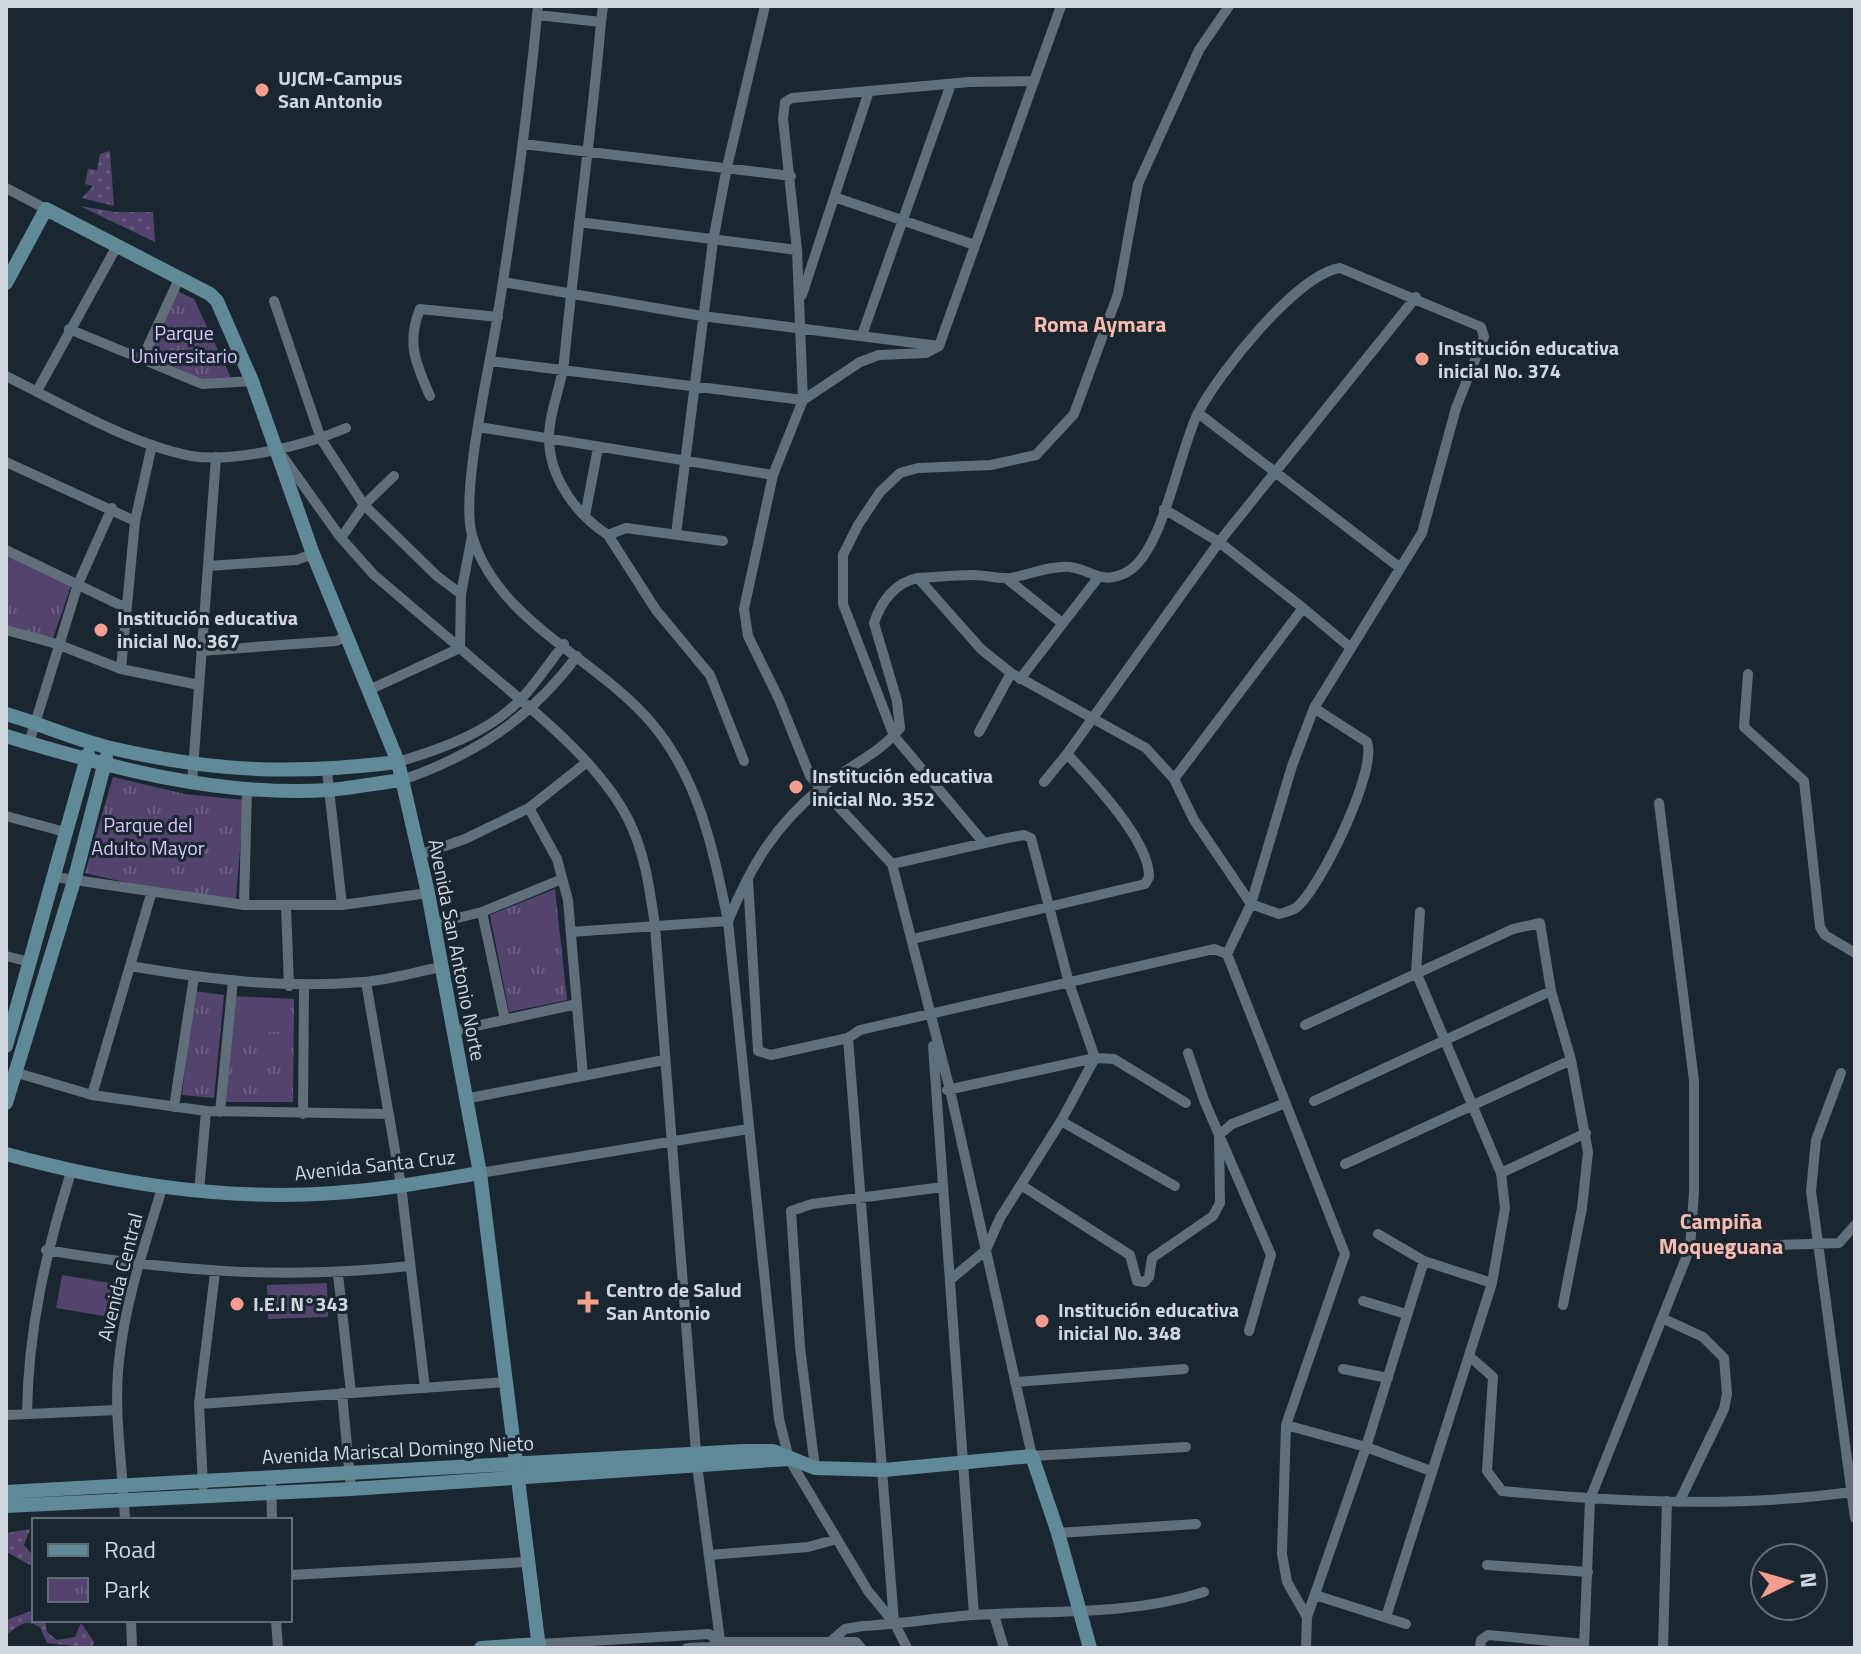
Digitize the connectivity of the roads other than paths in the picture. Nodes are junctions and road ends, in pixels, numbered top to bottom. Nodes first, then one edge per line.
1 (603, 6) edge
2 (765, 6) edge
3 (1061, 6) edge
4 (1229, 6) edge
5 (538, 10) edge
6 (601, 22) junction
7 (1033, 81) junction
8 (951, 84) junction
9 (869, 91) junction
10 (523, 144) junction
11 (590, 150) junction
12 (727, 167) junction
13 (791, 176) junction
14 (6, 188) edge
15 (834, 197) junction
16 (46, 209) junction
17 (904, 220) junction
18 (579, 222) junction
19 (713, 241) junction
20 (975, 245) junction
21 (117, 246) junction
22 (797, 250) junction
23 (179, 279) junction
24 (503, 282) junction
25 (6, 283) edge
26 (571, 293) junction
27 (1416, 297) junction
28 (800, 300) junction
29 (274, 301) dead end
30 (702, 316) junction
31 (498, 317) junction
32 (801, 328) junction
33 (69, 329) junction
34 (862, 335) junction
35 (939, 346) junction
36 (142, 359) junction
37 (490, 361) junction
38 (563, 368) junction
39 (6, 376) edge
40 (252, 381) junction
41 (693, 389) junction
42 (37, 391) junction
43 (430, 396) dead end
44 (803, 400) junction
45 (1198, 413) junction
46 (479, 427) junction
47 (346, 428) dead end
48 (321, 439) junction
49 (548, 440) junction
50 (152, 445) junction
51 (277, 448) junction
52 (598, 448) junction
53 (216, 457) junction
54 (6, 462) edge
55 (683, 463) junction
56 (1279, 471) junction
57 (773, 475) junction
58 (394, 476) dead end
59 (364, 505) junction
60 (112, 508) junction
61 (1164, 509) junction
62 (585, 516) junction
63 (135, 521) junction
64 (676, 534) junction
65 (608, 535) junction
66 (472, 536) junction
67 (341, 538) junction
68 (723, 541) dead end
69 (1219, 542) junction
70 (6, 550) edge
71 (313, 554) junction
72 (208, 566) junction
73 (1399, 567) junction
74 (918, 578) junction
75 (1006, 578) junction
76 (1097, 579) junction
77 (78, 584) junction
78 (461, 594) junction
79 (124, 607) junction
80 (1303, 608) junction
81 (1062, 623) junction
82 (6, 630) edge
83 (348, 636) junction
84 (57, 644) junction
85 (564, 644) junction
86 (460, 648) junction
87 (1351, 648) junction
88 (201, 651) junction
89 (577, 656) junction
90 (121, 669) junction
91 (1748, 674) dead end
92 (1016, 676) junction
93 (199, 685) junction
94 (369, 690) junction
95 (519, 701) junction
96 (1314, 708) junction
97 (530, 710) junction
98 (6, 714) edge
99 (1090, 719) junction
100 (33, 722) junction
101 (979, 732) dead end
102 (6, 736) edge
103 (894, 736) junction
104 (91, 742) junction
105 (29, 743) junction
106 (109, 748) junction
107 (1067, 754) junction
108 (86, 760) junction
109 (744, 761) dead end
110 (398, 762) junction
111 (587, 762) junction
112 (193, 764) junction
113 (104, 766) junction
114 (327, 771) junction
115 (1174, 779) junction
116 (402, 780) junction
117 (1044, 782) dead end
118 (192, 783) junction
119 (820, 788) junction
120 (247, 789) junction
121 (329, 790) junction
122 (1659, 803) dead end
123 (529, 808) junction
124 (6, 816) edge
125 (65, 832) junction
126 (984, 843) junction
127 (419, 855) junction
128 (892, 864) junction
129 (748, 873) junction
130 (55, 877) junction
131 (562, 879) junction
132 (74, 881) junction
133 (152, 891) junction
134 (428, 893) junction
135 (1251, 904) junction
136 (244, 905) junction
137 (342, 905) junction
138 (286, 906) junction
139 (1047, 906) junction
140 (482, 912) junction
141 (1420, 912) dead end
142 (728, 921) junction
143 (433, 924) junction
144 (655, 926) junction
145 (571, 932) junction
146 (913, 939) junction
147 (1855, 953) edge
148 (1227, 954) junction
149 (6, 956) edge
150 (30, 962) junction
151 (130, 966) junction
152 (441, 967) junction
153 (1416, 972) junction
154 (194, 977) junction
155 (233, 980) junction
156 (366, 982) junction
157 (1069, 983) junction
158 (289, 986) junction
159 (304, 986) junction
160 (1551, 991) junction
161 (577, 1004) junction
162 (930, 1016) junction
163 (505, 1020) junction
164 (1305, 1025) dead end
165 (453, 1031) junction
166 (848, 1038) junction
167 (1442, 1039) junction
168 (6, 1046) edge
169 (1188, 1053) dead end
170 (1095, 1058) junction
171 (664, 1060) junction
172 (1571, 1060) junction
173 (14, 1072) junction
174 (1841, 1073) dead end
175 (583, 1076) junction
176 (950, 1090) junction
177 (937, 1092) junction
178 (92, 1095) junction
179 (465, 1099) junction
180 (1314, 1101) dead end
181 (6, 1103) edge
182 (1186, 1103) dead end
183 (1283, 1104) junction
184 (1472, 1105) junction
185 (174, 1107) junction
186 (206, 1111) junction
187 (220, 1112) junction
188 (303, 1114) junction
189 (389, 1114) junction
190 (1061, 1121) junction
191 (748, 1129) junction
192 (1586, 1133) junction
193 (1219, 1135) junction
194 (671, 1143) junction
195 (6, 1154) edge
196 (1345, 1164) dead end
197 (71, 1172) junction
198 (480, 1173) junction
199 (1501, 1173) junction
200 (401, 1185) junction
201 (1021, 1185) junction
202 (1175, 1186) dead end
203 (943, 1187) junction
204 (162, 1188) junction
205 (199, 1192) junction
206 (861, 1197) junction
207 (1855, 1225) edge
208 (1378, 1234) dead end
209 (1817, 1244) junction
210 (1690, 1248) junction
211 (46, 1250) junction
212 (986, 1250) junction
213 (1424, 1261) junction
214 (138, 1266) junction
215 (410, 1266) junction
216 (215, 1273) junction
217 (338, 1274) junction
218 (950, 1280) junction
219 (1492, 1283) junction
220 (1363, 1301) dead end
221 (1563, 1305) dead end
222 (1406, 1314) junction
223 (1664, 1319) junction
224 (1249, 1331) dead end
225 (1469, 1356) junction
226 (1184, 1369) dead end
227 (1343, 1369) dead end
228 (1388, 1378) junction
229 (506, 1382) junction
230 (1015, 1382) junction
231 (425, 1388) junction
232 (346, 1393) junction
233 (199, 1404) junction
234 (117, 1410) junction
235 (27, 1414) junction
236 (6, 1415) edge
237 (1286, 1425) junction
238 (1186, 1447) dead end
239 (1366, 1447) junction
240 (1032, 1456) junction
241 (696, 1459) junction
242 (789, 1459) junction
243 (965, 1463) junction
244 (815, 1468) junction
245 (884, 1470) junction
246 (517, 1471) junction
247 (1431, 1471) junction
248 (349, 1472) junction
249 (271, 1484) junction
250 (203, 1488) junction
251 (351, 1489) junction
252 (6, 1492) edge
253 (124, 1492) junction
254 (1851, 1492) junction
255 (1590, 1499) junction
256 (1667, 1501) junction
257 (1679, 1502) junction
258 (6, 1506) edge
259 (125, 1518) edge
260 (272, 1518) edge
261 (1855, 1518) edge
262 (1196, 1524) dead end
263 (1058, 1533) junction
264 (837, 1539) junction
265 (709, 1555) junction
266 (527, 1562) junction
267 (1487, 1565) dead end
268 (1588, 1572) junction
269 (292, 1575) edge
270 (1204, 1592) dead end
271 (1315, 1595) junction
272 (1081, 1612) junction
273 (974, 1615) junction
274 (994, 1615) junction
275 (1307, 1617) junction
276 (1386, 1617) junction
277 (131, 1622) edge
278 (276, 1622) edge
279 (895, 1624) junction
280 (1406, 1624) dead end
281 (830, 1642) junction
282 (720, 1645) edge
283 (788, 1645) edge
284 (539, 1646) edge
285 (1584, 1646) edge
286 (132, 1648) edge
287 (278, 1648) edge
288 (481, 1648) edge
289 (687, 1648) edge
290 (861, 1648) edge
291 (907, 1648) edge
292 (1004, 1648) edge
293 (1090, 1648) edge
294 (1306, 1648) edge
295 (1480, 1648) edge
296 (1663, 1648) edge

1 - 6 street
2 - 12 street
3 - 7 street
4 - 103 street
5 - 6 street
5 - 10 street
6 - 11 street
7 - 8 street
7 - 20 street
8 - 9 street
8 - 17 street
9 - 13 street
9 - 15 street
10 - 11 street
10 - 24 street
11 - 12 street
11 - 18 street
12 - 13 street
12 - 19 street
13 - 22 street
14 - 16 street
15 - 17 street
15 - 28 street
16 - 21 street
16 - 25 street
17 - 20 street
17 - 34 street
18 - 19 street
18 - 26 street
19 - 22 street
19 - 30 street
20 - 35 street
21 - 23 street
21 - 33 street
22 - 28 street
23 - 36 street
23 - 40 street, Avenida San Antonio Norte
24 - 26 street
24 - 31 street
26 - 30 street
26 - 38 street
27 - 45 street
27 - 56 street
27 - 73 street
28 - 32 street
29 - 48 street
30 - 32 street
30 - 41 street
31 - 37 street
31 - 43 street
32 - 34 street
32 - 44 street
33 - 36 street
33 - 42 street
34 - 35 street
35 - 44 street
36 - 40 street
37 - 38 street
37 - 46 street
38 - 41 street
38 - 49 street
39 - 42 street
40 - 51 street, Avenida San Antonio Norte
41 - 44 street
41 - 55 street
42 - 50 street
44 - 57 street
45 - 56 street
45 - 61 street
46 - 49 street
46 - 66 street
47 - 48 street
48 - 51 street
48 - 59 street
49 - 52 street
49 - 62 street
50 - 53 street
50 - 63 street
51 - 53 street
51 - 67 street
51 - 71 street, Avenida San Antonio Norte
52 - 55 street
52 - 62 street
53 - 72 street
54 - 60 street
55 - 57 street
55 - 64 street
56 - 69 street
56 - 73 street
57 - 119 street
58 - 59 street
59 - 67 street
59 - 78 street
60 - 63 street
60 - 77 street
61 - 69 street
61 - 76 street
62 - 65 street
63 - 79 street
64 - 65 street
64 - 68 street
65 - 109 street
66 - 78 street
66 - 85 street
67 - 86 street
69 - 80 street
69 - 99 street
70 - 77 street
71 - 72 street
71 - 83 street, Avenida San Antonio Norte
72 - 88 street
73 - 87 street
74 - 75 street
74 - 92 street
74 - 103 street
75 - 76 street
75 - 81 street
76 - 81 street
77 - 79 street
77 - 84 street
78 - 86 street
79 - 90 street
80 - 87 street
80 - 115 street
81 - 92 street
82 - 84 street
83 - 88 street
83 - 94 street, Avenida San Antonio Norte
84 - 90 street
84 - 100 street
85 - 89 street
85 - 95 street
86 - 94 street
86 - 95 street
87 - 96 street
88 - 93 street
89 - 97 street
89 - 142 street
90 - 93 street
91 - 147 street
92 - 99 street
92 - 101 street
93 - 112 street
94 - 110 street, Avenida San Antonio Norte
95 - 97 street
95 - 110 street
96 - 135 street
96 - 135 street
97 - 111 street
97 - 116 street
98 - 100 street
99 - 107 street
99 - 115 street
100 - 104 street
100 - 105 street
102 - 105 street
103 - 119 street
103 - 126 street
104 - 106 street
104 - 108 street
105 - 108 street
106 - 112 street
106 - 113 street
107 - 117 street
107 - 139 street
108 - 113 street
108 - 125 street
110 - 114 street
110 - 116 street, Avenida San Antonio Norte
111 - 123 street
111 - 144 street
112 - 114 street
112 - 118 street
113 - 118 street
113 - 132 street
114 - 121 street
115 - 135 street
116 - 121 street
116 - 127 street, Avenida San Antonio Norte
118 - 120 street
119 - 128 street
119 - 129 street
120 - 121 street
120 - 136 street
121 - 137 street
122 - 210 street
123 - 127 street
123 - 131 street
124 - 125 street
125 - 130 street
126 - 128 street
126 - 139 street
127 - 134 street, Avenida San Antonio Norte
128 - 146 street
129 - 142 street
129 - 166 street
130 - 132 street
130 - 150 street
131 - 140 street
131 - 145 street
132 - 133 street
132 - 173 street
133 - 136 street
133 - 151 street
134 - 137 street
134 - 143 street, Avenida San Antonio Norte
135 - 148 street
136 - 138 street
137 - 138 street
138 - 158 street
139 - 146 street
139 - 157 street
140 - 143 street
140 - 163 street
141 - 153 street
142 - 144 street
142 - 191 street
143 - 152 street, Avenida San Antonio Norte
144 - 145 street
144 - 171 street
145 - 161 street
146 - 162 street
148 - 157 street
148 - 183 street
149 - 150 street
150 - 168 street
151 - 154 street
151 - 178 street
152 - 156 street
152 - 165 street, Avenida San Antonio Norte
153 - 160 street
153 - 164 street
153 - 167 street
154 - 155 street
154 - 185 street
155 - 158 street
155 - 187 street
156 - 159 street
156 - 189 street
157 - 162 street
157 - 170 street
158 - 159 street
159 - 188 street
160 - 167 street
160 - 172 street
161 - 163 street
161 - 175 street
162 - 166 street
162 - 176 street
162 - 177 street
163 - 165 street
165 - 179 street, Avenida San Antonio Norte
166 - 206 street
167 - 180 street
167 - 184 street
169 - 193 street
170 - 176 street
170 - 182 street
170 - 190 street
171 - 175 street
171 - 194 street
172 - 184 street
172 - 192 street
173 - 178 street
173 - 181 street
174 - 209 street
175 - 179 street
176 - 177 street
176 - 212 street
177 - 203 street
178 - 185 street
179 - 198 street, Avenida San Antonio Norte
183 - 193 street
183 - 237 street
184 - 196 street
184 - 199 street
185 - 186 street
186 - 187 street
186 - 205 street
187 - 188 street
188 - 189 street
189 - 200 street
190 - 201 street
190 - 202 street
191 - 194 street, Avenida Santa Cruz
191 - 242 street
192 - 199 street
192 - 221 street
193 - 201 street
193 - 224 street
194 - 198 street, Avenida Santa Cruz
194 - 241 street
195 - 197 street, Avenida Santa Cruz
197 - 204 street, Avenida Santa Cruz
197 - 211 street
198 - 200 street, Avenida Santa Cruz
198 - 229 street, Avenida San Antonio Norte
199 - 219 street
200 - 205 street, Avenida Santa Cruz
200 - 215 street
201 - 212 street
203 - 206 street
203 - 218 street
204 - 205 street, Avenida Santa Cruz
204 - 214 street, Avenida Central
206 - 244 street
206 - 245 street
207 - 209 street
208 - 213 street
209 - 210 street
209 - 254 street
210 - 223 street
211 - 214 street
211 - 235 street
212 - 218 street
212 - 230 street
213 - 219 street
213 - 222 street
214 - 216 street
214 - 234 street, Avenida Central
215 - 217 street
215 - 231 street
216 - 217 street
216 - 233 street
217 - 232 street
218 - 243 street
219 - 225 street
220 - 222 street
222 - 228 street
223 - 255 street
223 - 257 street
225 - 247 street
225 - 255 street
226 - 230 street
227 - 228 street
228 - 239 street
229 - 231 street
229 - 246 street, Avenida San Antonio Norte
230 - 240 street
231 - 232 street
232 - 233 street
232 - 248 street
233 - 250 street
234 - 235 street
234 - 253 street, Avenida Central
235 - 236 street
237 - 239 street
237 - 275 street
238 - 240 street, Avenida Mariscal Domingo Nieto
239 - 247 street
239 - 271 street
240 - 243 street, Avenida Mariscal Domingo Nieto
240 - 263 street
241 - 242 street, Avenida Mariscal Domingo Nieto
241 - 246 street, Avenida Mariscal Domingo Nieto
241 - 265 street
242 - 244 street, Avenida Mariscal Domingo Nieto
242 - 264 street
243 - 245 street, Avenida Mariscal Domingo Nieto
243 - 273 street
244 - 245 street, Avenida Mariscal Domingo Nieto
245 - 279 street
246 - 248 street, Avenida Mariscal Domingo Nieto
246 - 251 street, Avenida Mariscal Domingo Nieto
246 - 266 street, Avenida San Antonio Norte
247 - 276 street
248 - 249 street, Avenida Mariscal Domingo Nieto
248 - 251 street
249 - 250 street, Avenida Mariscal Domingo Nieto
249 - 251 street, Avenida Mariscal Domingo Nieto
249 - 260 street
250 - 253 street, Avenida Mariscal Domingo Nieto
252 - 253 street, Avenida Mariscal Domingo Nieto
253 - 258 street, Avenida Mariscal Domingo Nieto
253 - 259 street, Avenida Central
254 - 257 street
254 - 261 street
255 - 256 street
255 - 268 street
256 - 257 street
256 - 296 street
262 - 263 street
263 - 272 street
264 - 265 street
264 - 279 street
265 - 282 street
266 - 269 street
266 - 284 street, Avenida San Antonio Norte
267 - 268 street
268 - 285 street
270 - 272 street
271 - 275 street
271 - 276 street
272 - 274 street
272 - 293 street
273 - 274 street
273 - 279 street
274 - 292 street
275 - 294 street
276 - 280 street
277 - 286 street
278 - 287 street
279 - 281 street
279 - 291 street
281 - 283 street
281 - 290 street
282 - 283 street
282 - 284 street
282 - 289 street
284 - 288 street
285 - 295 street

